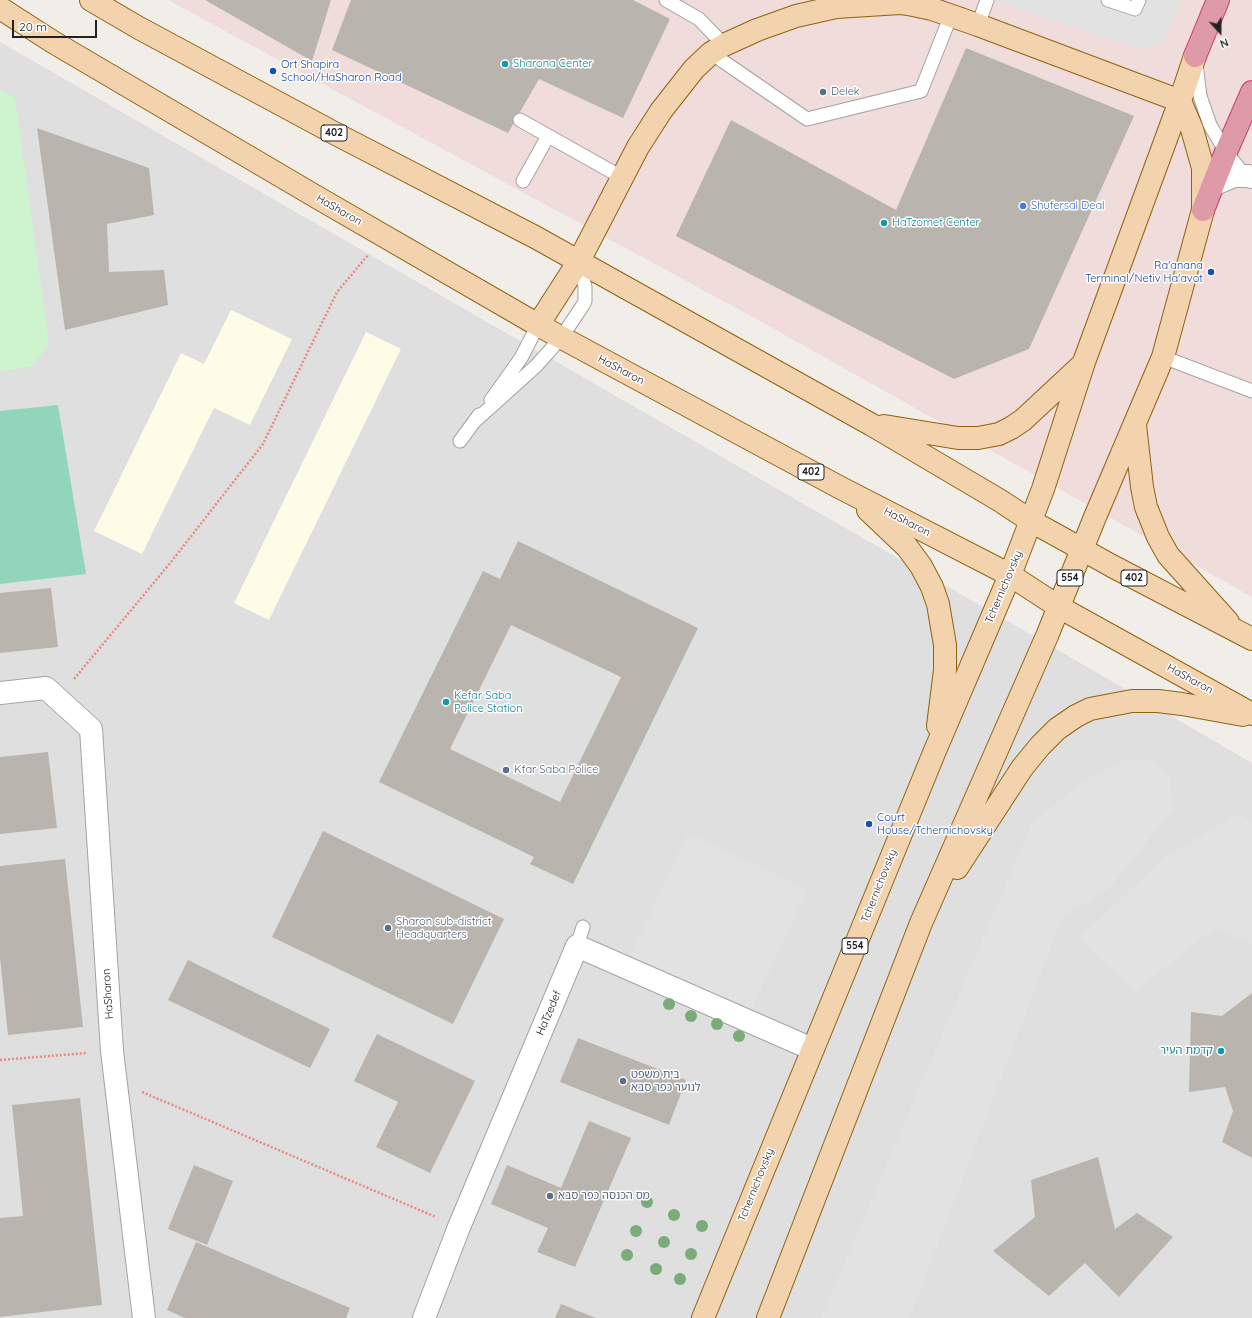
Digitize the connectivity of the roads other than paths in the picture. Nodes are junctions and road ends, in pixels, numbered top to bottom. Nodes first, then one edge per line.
1 (91, 0) edge
2 (666, 0) edge
3 (988, 0) edge
4 (1108, 0) edge
5 (1139, 0) edge
6 (1218, 0) edge
7 (900, 1) edge
8 (0, 8) edge
9 (951, 15) junction
10 (978, 25) junction
11 (718, 49) junction
12 (1195, 56) junction
13 (1252, 96) edge
14 (1180, 101) junction
15 (520, 120) dead end
16 (548, 136) junction
17 (1226, 152) junction
18 (1248, 177) edge
19 (623, 178) junction
20 (523, 181) dead end
21 (1213, 185) junction
22 (1203, 210) junction
23 (579, 261) junction
24 (538, 325) junction
25 (561, 338) junction
26 (1163, 357) junction
27 (1084, 362) junction
28 (1252, 391) edge
29 (475, 421) junction
30 (1135, 423) junction
31 (872, 425) junction
32 (460, 441) dead end
33 (839, 487) junction
34 (1031, 521) junction
35 (1082, 549) junction
36 (1010, 575) junction
37 (1059, 606) junction
38 (1245, 636) edge
39 (0, 693) edge
40 (1252, 715) edge
41 (934, 754) junction
42 (921, 923) junction
43 (812, 1049) junction
44 (144, 1318) edge
45 (424, 1318) edge
46 (702, 1318) edge
47 (768, 1318) edge

1 - 23 main road, 402
2 - 11 lane
3 - 10 lane
4 - 5 lane
6 - 12 highway
7 - 9 main road
7 - 11 main road
8 - 24 main road, HaSharon / 402
9 - 10 main road
9 - 11 lane
10 - 14 main road
11 - 19 main road
12 - 14 main road, Tchernichovsky
12 - 17 lane
13 - 17 highway
14 - 22 main road
14 - 27 main road, Tchernichovsky
15 - 16 lane
16 - 19 lane
16 - 20 lane
17 - 18 lane
17 - 21 highway
18 - 21 street
19 - 23 main road
21 - 22 highway
22 - 26 main road
23 - 24 main road
23 - 25 lane
23 - 31 main road, 402
24 - 25 main road, HaSharon / 402
24 - 29 lane
25 - 29 lane
25 - 33 main road, HaSharon / 402
26 - 28 lane
26 - 30 main road
27 - 31 main road
27 - 34 main road, Tchernichovsky
29 - 32 lane
30 - 35 main road
30 - 38 main road
31 - 34 main road, 402
33 - 36 main road, HaSharon / 402
33 - 41 main road
34 - 35 main road, 402
34 - 36 main road, Tchernichovsky / 554
35 - 37 main road, 554
35 - 38 main road, 402
36 - 37 main road, HaSharon / 402
36 - 41 main road, Tchernichovsky / 554
37 - 40 main road, HaSharon / 402
37 - 42 main road, 554
39 - 44 street, HaSharon
40 - 42 main road
41 - 43 main road, Tchernichovsky / 554
42 - 47 main road, 554
43 - 45 street, HaTzedef
43 - 46 main road, Tchernichovsky / 554

